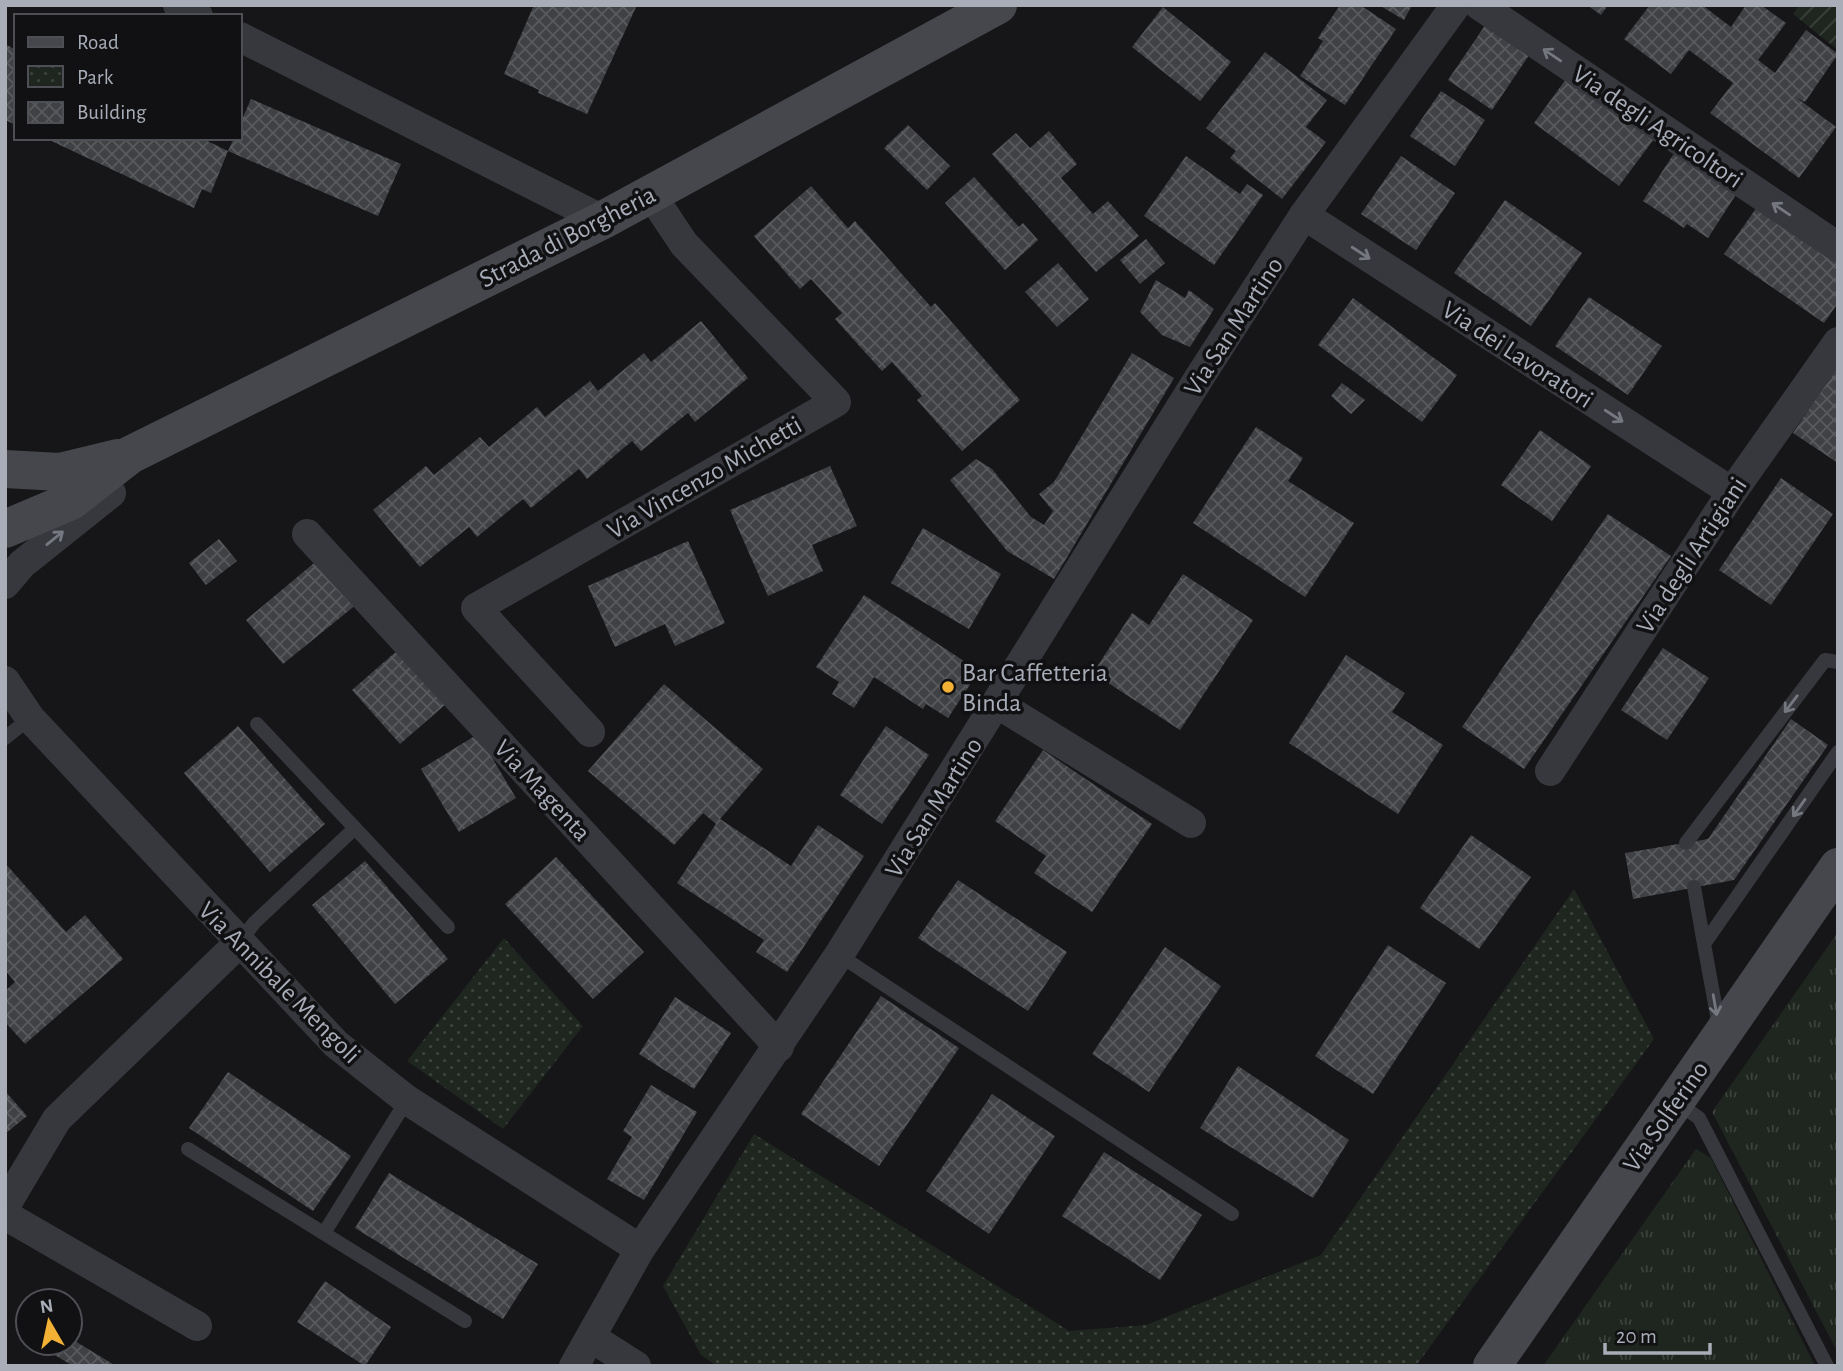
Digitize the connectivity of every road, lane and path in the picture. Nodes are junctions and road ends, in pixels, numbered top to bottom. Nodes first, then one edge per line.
1 (178, 5) edge
2 (998, 5) edge
3 (1456, 5) edge
4 (1479, 5) edge
5 (194, 14) edge
6 (242, 38) edge
7 (650, 193) junction
8 (1304, 215) junction
9 (603, 220) junction
10 (1838, 247) edge
11 (1838, 342) edge
12 (212, 413) junction
13 (130, 455) junction
14 (5, 469) edge
15 (5, 479) edge
16 (1732, 492) junction
17 (5, 529) edge
18 (307, 534) dead end
19 (5, 584) edge
20 (1838, 662) edge
21 (5, 681) edge
22 (998, 704) junction
23 (30, 718) junction
24 (257, 724) dead end
25 (590, 732) dead end
26 (5, 738) edge
27 (1838, 752) edge
28 (1550, 771) dead end
29 (1191, 823) dead end
30 (355, 828) junction
31 (1686, 843) dead end
32 (1838, 867) edge
33 (1694, 887) dead end
34 (448, 927) dead end
35 (239, 943) junction
36 (1704, 944) junction
37 (839, 955) junction
38 (1721, 1036) junction
39 (779, 1047) junction
40 (407, 1100) junction
41 (1675, 1102) junction
42 (188, 1149) dead end
43 (5, 1206) edge
44 (1232, 1214) dead end
45 (5, 1215) edge
46 (324, 1233) junction
47 (640, 1249) junction
48 (466, 1321) dead end
49 (197, 1326) dead end
50 (592, 1338) junction
51 (574, 1366) edge
52 (636, 1366) edge
53 (1492, 1366) edge
54 (1827, 1366) edge

1 - 5 street
2 - 7 street, Strada di Borgheria
3 - 8 street, Via San Martino
10 -> 4 street, Via degli Agricoltori
6 - 9 street
7 - 9 street, Strada di Borgheria
7 - 25 street, Via Vincenzo Michetti
8 -> 16 street, Via dei Lavoratori
8 - 22 street, Via San Martino
9 - 12 street, Strada di Borgheria
11 - 16 street, Via degli Artigiani
12 - 13 street, Strada di Borgheria
19 -> 12 street
13 - 14 street, Strada di Borgheria
13 - 17 street, Strada di Borgheria
15 - 17 street, Strada di Borgheria
16 - 28 street, Via degli Artigiani
18 - 39 street, Via Magenta
20 -> 31 lane
21 - 23 street, Via Annibale Mengoli
22 - 29 street
22 - 37 street, Via San Martino
23 - 26 lane
23 - 35 street, Via Annibale Mengoli
24 - 30 lane
27 -> 36 lane
30 - 34 lane
30 - 35 lane
32 - 38 street, Via Solferino
33 - 36 lane
35 - 40 street, Via Annibale Mengoli
35 - 43 street
36 -> 38 lane
37 - 39 street, Via San Martino
37 - 44 lane
38 - 41 street, Via Solferino
39 - 47 street, Via San Martino
40 - 46 lane
40 - 47 street, Via Annibale Mengoli
41 - 53 street, Via Solferino
41 - 54 lane
42 - 46 lane
45 - 49 street
46 - 48 lane
47 - 50 street, Via San Martino
50 - 51 street, Via San Martino
50 - 52 street

